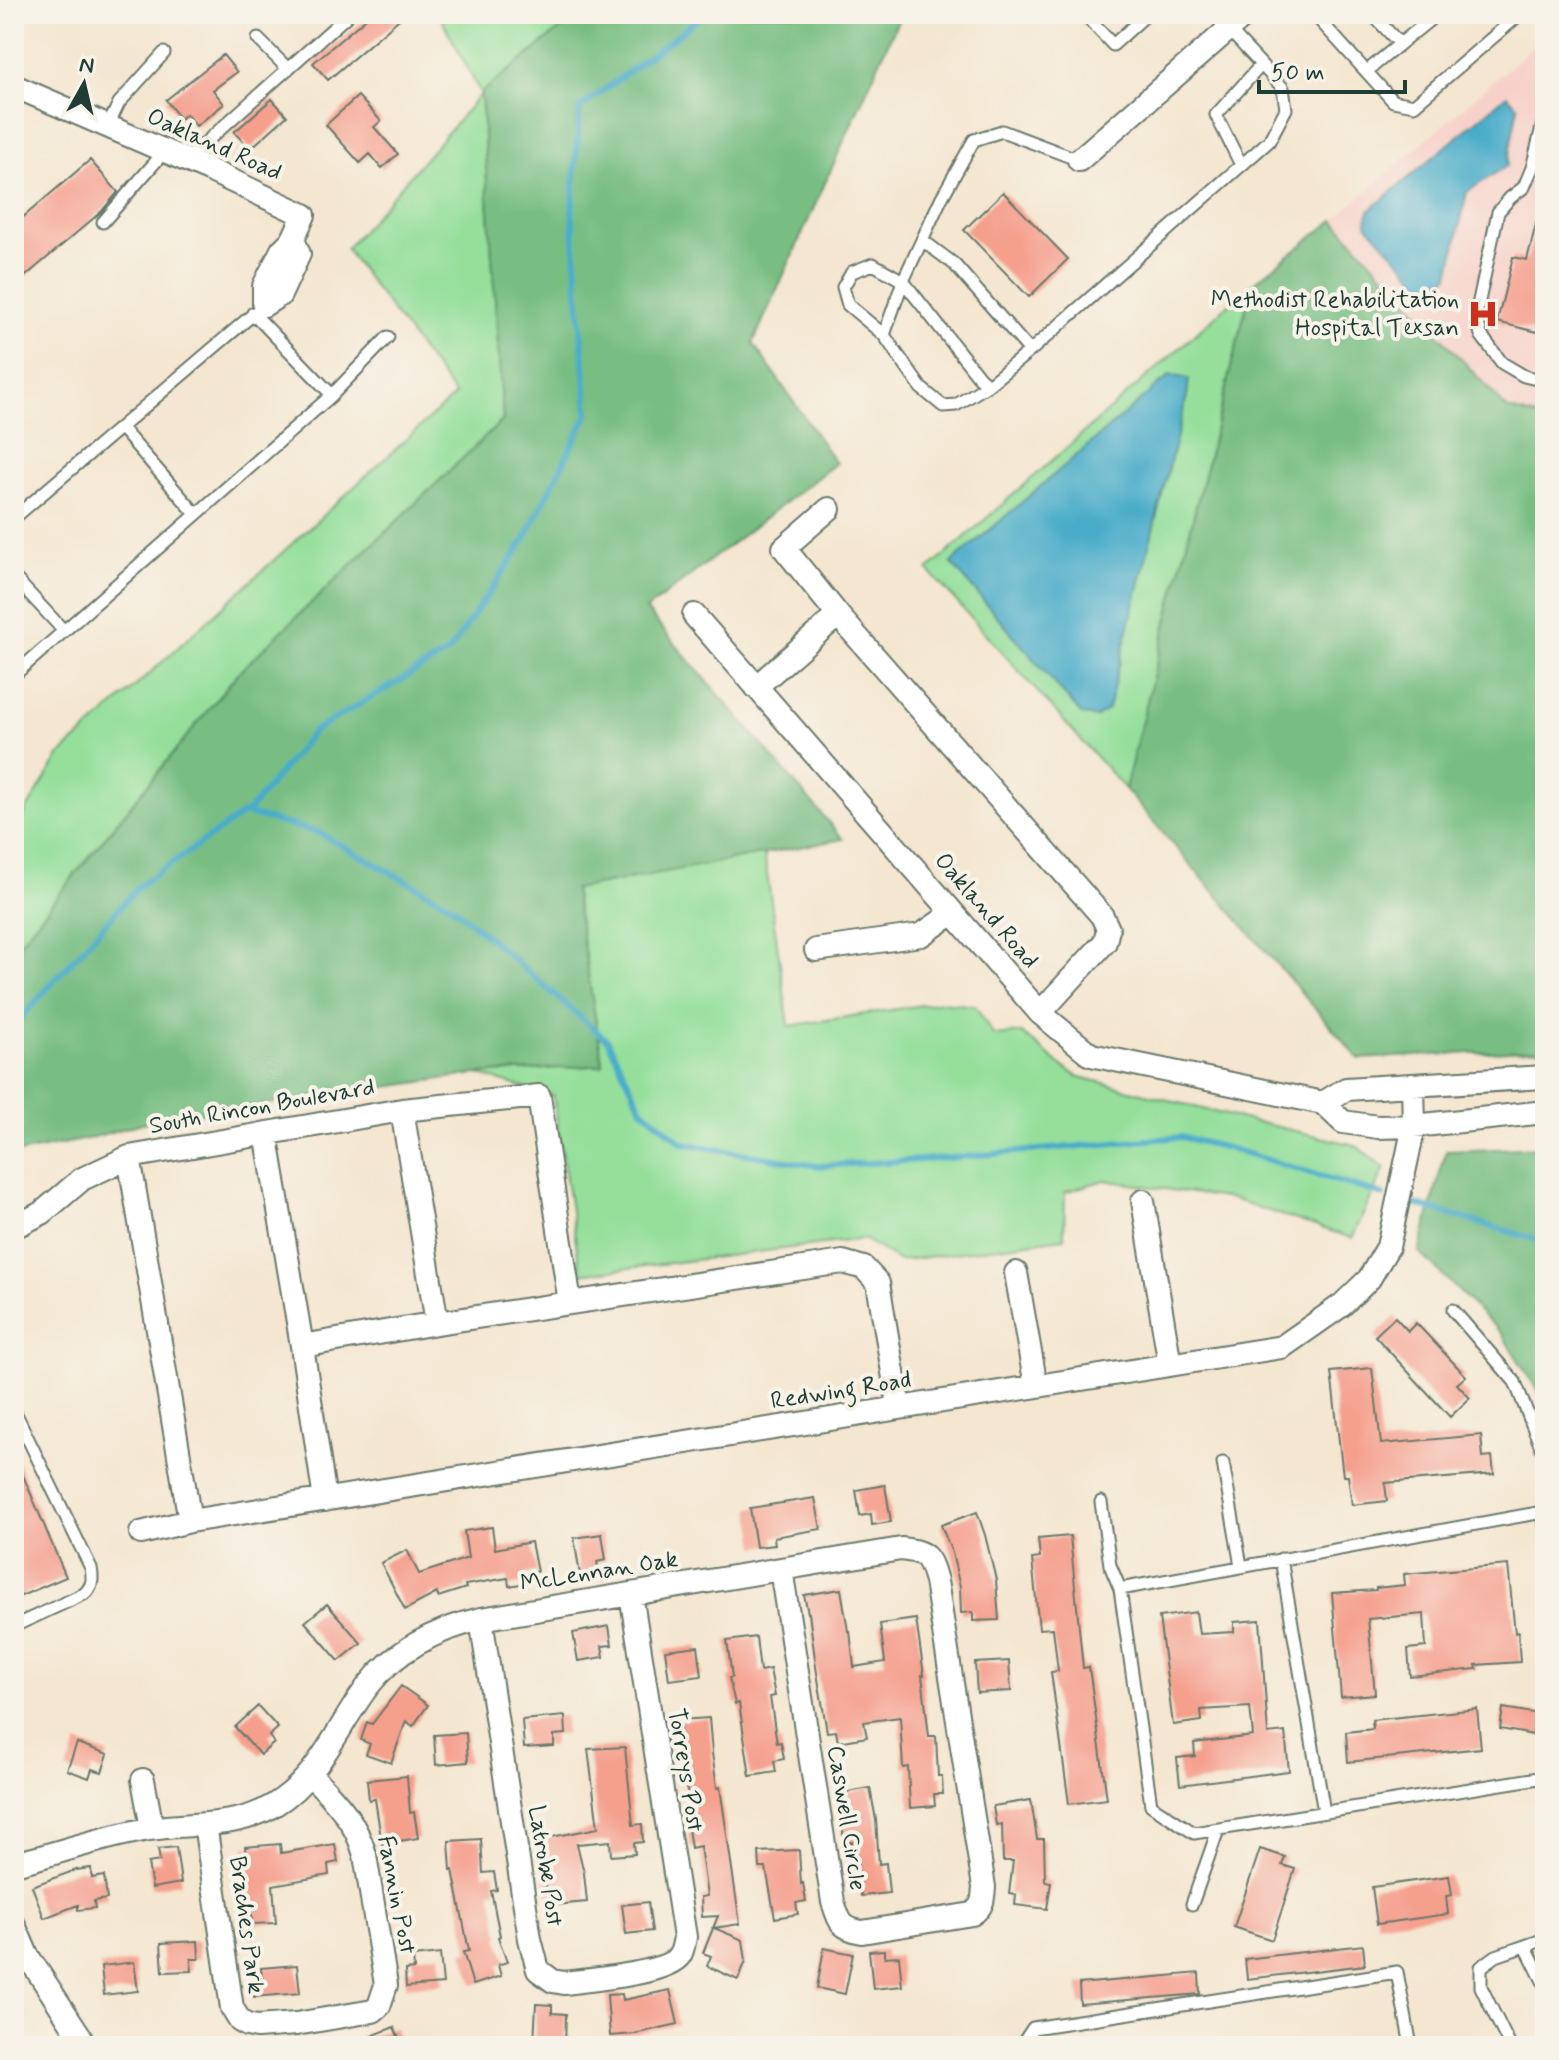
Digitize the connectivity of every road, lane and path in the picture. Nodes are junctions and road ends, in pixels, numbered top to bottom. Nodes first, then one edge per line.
1 (349, 14) edge
2 (1084, 14) edge
3 (1147, 14) edge
4 (1246, 14) edge
5 (1314, 14) edge
6 (1372, 14) edge
7 (1437, 14) edge
8 (1520, 14) edge
9 (1221, 22) edge
10 (258, 39) dead end
11 (1400, 44) junction
12 (164, 53) dead end
13 (1261, 65) junction
14 (288, 69) junction
15 (1367, 71) junction
16 (14, 86) edge
17 (1545, 115) edge
18 (108, 126) junction
19 (175, 155) junction
20 (1079, 160) joint
21 (1241, 165) junction
22 (103, 222) dead end
23 (922, 240) junction
24 (903, 281) junction
25 (258, 309) junction
26 (884, 335) junction
27 (388, 337) dead end
28 (1030, 351) junction
29 (1545, 381) edge
30 (988, 385) junction
31 (332, 395) junction
32 (121, 428) junction
33 (829, 509) dead end
34 (196, 514) junction
35 (14, 518) edge
36 (14, 577) edge
37 (694, 615) dead end
38 (838, 615) junction
39 (64, 631) junction
40 (14, 675) edge
41 (756, 687) junction
42 (953, 913) junction
43 (816, 950) dead end
44 (1040, 1013) junction
45 (1545, 1077) edge
46 (1413, 1085) junction
47 (1323, 1103) junction
48 (402, 1110) junction
49 (1545, 1112) edge
50 (1414, 1126) junction
51 (266, 1133) junction
52 (129, 1157) junction
53 (1143, 1201) dead end
54 (14, 1227) edge
55 (1016, 1273) dead end
56 (570, 1303) junction
57 (1453, 1310) dead end
58 (437, 1323) junction
59 (302, 1346) junction
60 (1170, 1365) junction
61 (1036, 1386) junction
62 (899, 1408) junction
63 (14, 1410) edge
64 (1545, 1457) edge
65 (1223, 1463) dead end
66 (325, 1500) junction
67 (1101, 1502) dead end
68 (1544, 1511) edge
69 (190, 1521) junction
70 (1545, 1526) edge
71 (141, 1533) dead end
72 (1281, 1559) junction
73 (1241, 1566) junction
74 (781, 1569) junction
75 (1120, 1589) junction
76 (631, 1594) junction
77 (481, 1619) junction
78 (14, 1626) edge
79 (310, 1774) junction
80 (1545, 1777) edge
81 (143, 1780) dead end
82 (1324, 1812) junction
83 (205, 1824) junction
84 (152, 1828) junction
85 (1218, 1830) junction
86 (14, 1864) edge
87 (983, 1902) joint
88 (1192, 1904) dead end
89 (14, 1925) edge
90 (1545, 1939) edge
91 (1526, 1947) junction
92 (680, 1955) joint
93 (1545, 1985) edge
94 (383, 1996) joint
95 (80, 2036) dead end
96 (1021, 2046) edge
97 (1411, 2046) edge
98 (1510, 2046) edge

1 - 14 lane
2 - 3 lane
4 - 9 street
5 - 15 lane
6 - 11 lane
7 - 11 lane
8 - 15 lane
9 - 13 lane
9 - 20 street
10 - 14 lane
11 - 15 lane
12 - 18 lane
13 - 21 lane
13 - 21 lane
14 - 19 lane
16 - 18 street, Oakland Road
17 - 29 lane
18 - 19 street, Oakland Road
19 - 22 lane
19 - 25 street, Oakland Road
20 - 23 lane
21 - 28 lane
23 - 24 lane
23 - 28 lane
24 - 26 lane
24 - 26 lane
24 - 30 lane
25 - 31 lane
25 - 32 lane
26 - 30 lane
27 - 31 lane
28 - 30 lane
31 - 34 lane
32 - 34 lane
32 - 35 lane
33 - 38 street
34 - 39 lane
36 - 39 lane
37 - 41 street, Oakland Road
38 - 41 street
38 - 44 street
39 - 40 lane
41 - 42 street, Oakland Road
42 - 43 street
42 - 44 street, Oakland Road
44 - 47 street, Oakland Road
45 - 46 street
46 - 47 street
46 - 50 street, Redwing Road
47 - 50 street, Oakland Road
48 - 51 street, South Rincon Boulevard
48 - 56 street, South Rincon Boulevard
48 - 58 street
49 - 50 street, Oakland Road
50 - 60 street, Redwing Road
51 - 52 street, South Rincon Boulevard
51 - 59 street
52 - 54 street, South Rincon Boulevard
52 - 69 street
53 - 60 street
55 - 61 street
56 - 58 street
56 - 62 street
57 - 64 lane
58 - 59 street
59 - 66 street
60 - 61 street, Redwing Road
61 - 62 street, Redwing Road
62 - 66 street, Redwing Road
63 - 78 lane
65 - 73 lane
66 - 69 street, Redwing Road
67 - 75 lane
68 - 70 lane
68 - 72 lane
69 - 71 street, Redwing Road
72 - 73 lane
72 - 82 lane
73 - 75 lane
74 - 76 street, McLennan Oak
74 - 87 street, McLennan Oak
74 - 87 street, Caswell Circle
75 - 85 lane
76 - 77 street, McLennan Oak
76 - 92 street, Torreys Post
77 - 79 street, McLennan Oak
77 - 92 street, Latrobe Post
79 - 83 street, McLennan Oak
79 - 94 street, Fannin Post
80 - 82 lane
81 - 84 street
82 - 85 lane
83 - 84 street, McLennan Oak
83 - 94 street, Braches Park
84 - 86 street, McLennan Oak
85 - 88 lane
89 - 95 street
90 - 91 lane
91 - 93 lane
91 - 98 lane
96 - 97 lane

